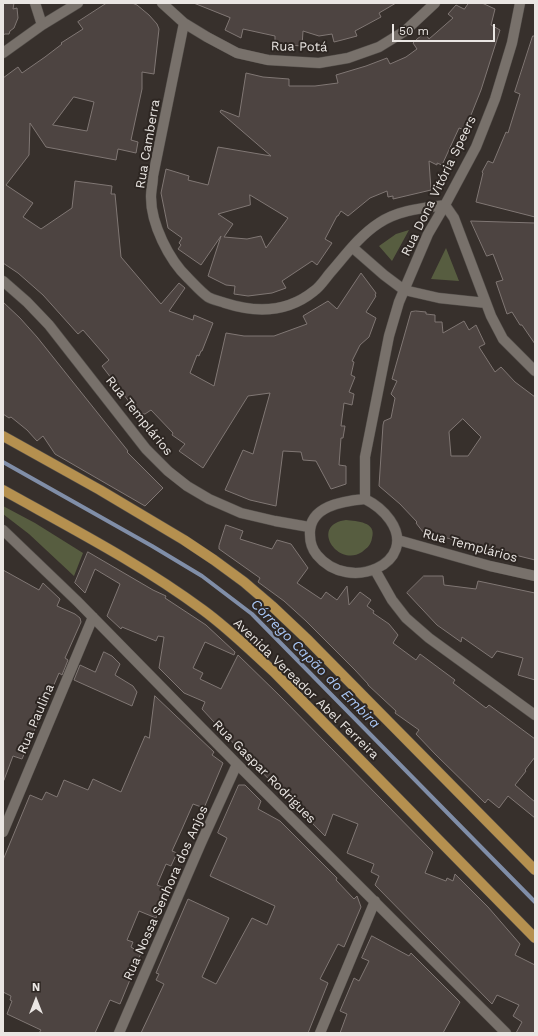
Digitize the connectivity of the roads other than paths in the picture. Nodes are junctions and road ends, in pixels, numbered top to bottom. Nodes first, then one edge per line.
1 (35, 3) edge
2 (78, 3) edge
3 (162, 3) edge
4 (435, 3) edge
5 (521, 3) edge
6 (184, 23) junction
7 (42, 25) junction
8 (3, 53) edge
9 (445, 205) junction
10 (352, 247) junction
11 (3, 281) edge
12 (404, 290) junction
13 (486, 303) junction
14 (535, 371) edge
15 (3, 436) edge
16 (3, 490) edge
17 (365, 499) junction
18 (309, 527) junction
19 (3, 530) edge
20 (398, 540) junction
21 (375, 570) junction
22 (535, 576) edge
23 (93, 617) junction
24 (535, 715) edge
25 (238, 764) junction
26 (3, 832) edge
27 (535, 870) edge
28 (375, 901) junction
29 (535, 938) edge
30 (119, 1033) edge
31 (320, 1033) edge
32 (506, 1033) edge

1 - 7 street
2 - 7 street
3 - 6 street, Rua Potá
4 - 6 street, Rua Potá
5 - 9 street, Rua Dona Vitória Speers
6 - 10 street, Rua Camberra
7 - 8 street
9 - 10 street, Rua Camberra
9 - 12 street, Rua Dona Vitória Speers
9 - 13 street
10 - 12 street
11 - 18 street, Rua Templários
12 - 13 street
12 - 17 street, Rua Dona Vitória Speers
13 - 14 street
15 - 27 main road
16 - 29 main road, Avenida Vereador Abel Ferreira
17 - 18 street
17 - 20 street
18 - 21 street
19 - 23 street, Rua Gaspar Rodrigues
20 - 21 street
20 - 22 street, Rua Templários
21 - 24 street
23 - 25 street, Rua Gaspar Rodrigues
23 - 26 street, Rua Paulina
25 - 28 street, Rua Gaspar Rodrigues
25 - 30 street, Rua Nossa Senhora dos Anjos
28 - 31 street
28 - 32 street, Rua Gaspar Rodrigues

